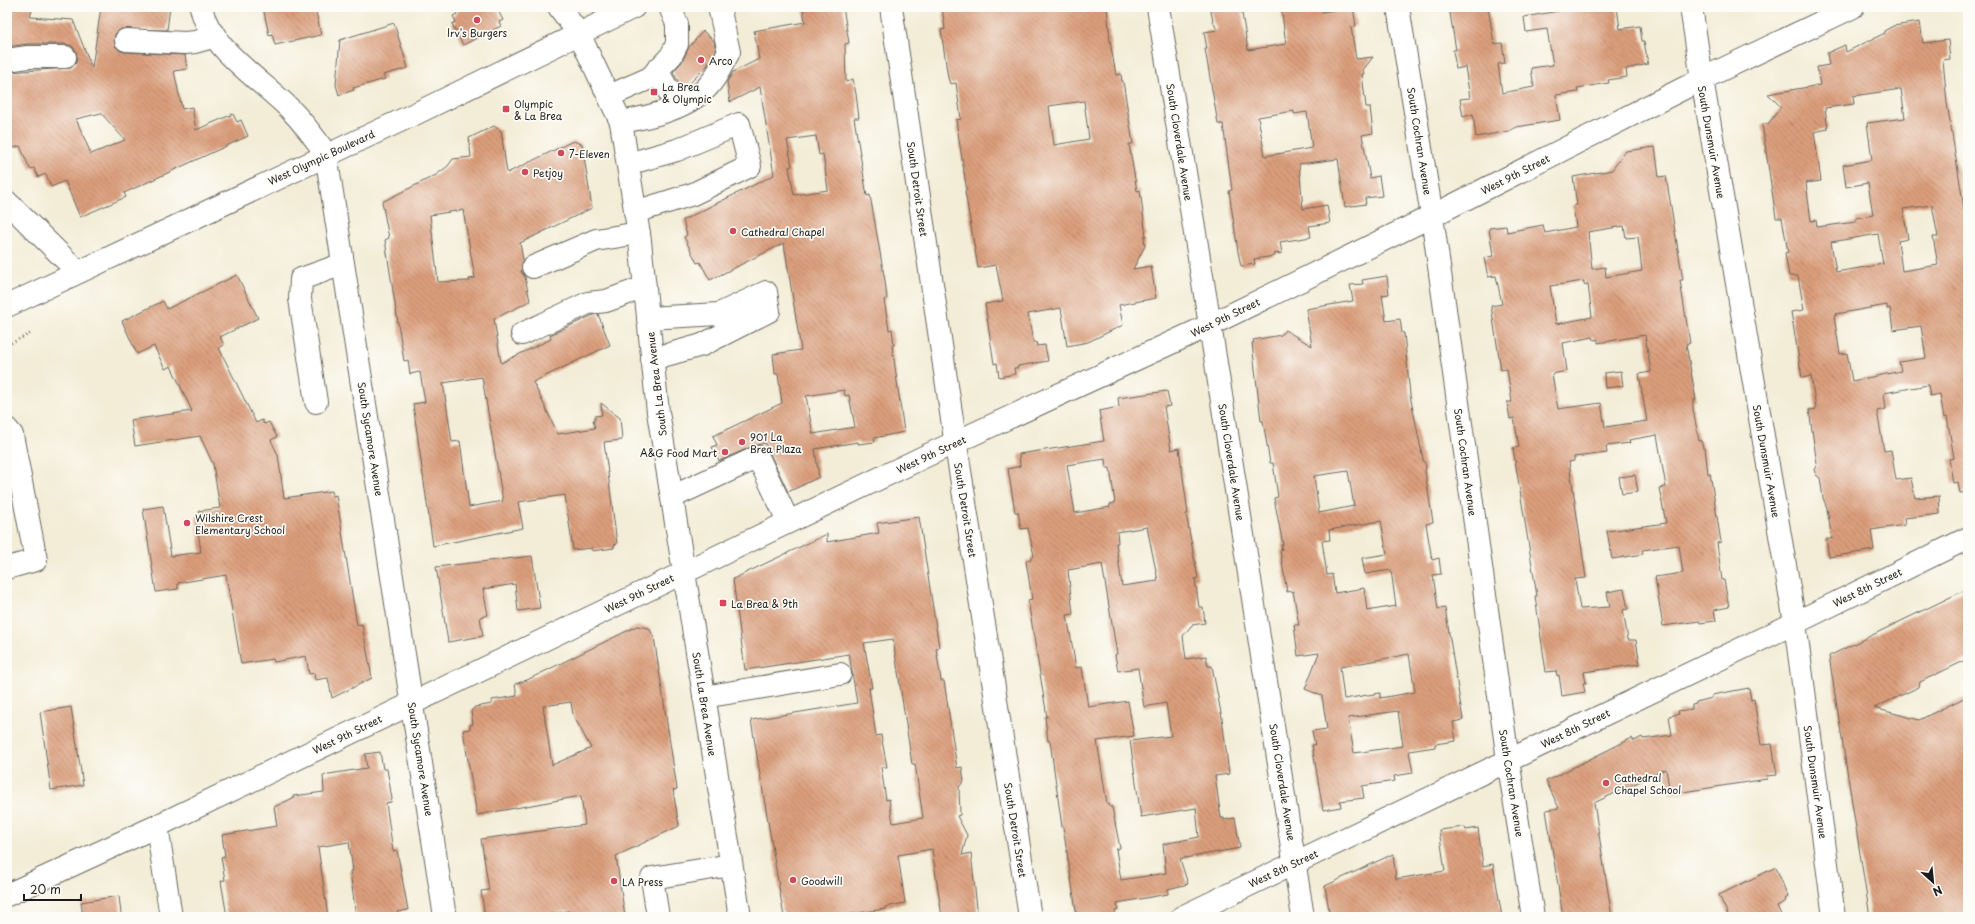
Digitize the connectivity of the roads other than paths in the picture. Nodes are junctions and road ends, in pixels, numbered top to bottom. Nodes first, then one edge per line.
1 (201, 7) edge
2 (559, 7) edge
3 (634, 7) edge
4 (670, 7) edge
5 (719, 7) edge
6 (891, 7) edge
7 (1158, 7) edge
8 (1398, 7) edge
9 (1691, 7) edge
10 (1853, 7) edge
11 (579, 34) junction
12 (216, 36) junction
13 (126, 40) dead end
14 (65, 57) dead end
15 (7, 60) edge
16 (657, 70) junction
17 (1702, 79) junction
18 (609, 96) junction
19 (677, 106) junction
20 (621, 122) junction
21 (326, 154) junction
22 (628, 164) junction
23 (7, 202) edge
24 (635, 212) junction
25 (1432, 216) junction
26 (639, 233) junction
27 (343, 264) junction
28 (533, 267) dead end
29 (78, 272) junction
30 (645, 287) junction
31 (7, 306) edge
32 (648, 318) junction
33 (1210, 325) junction
34 (522, 334) dead end
35 (652, 359) junction
36 (316, 402) dead end
37 (7, 429) edge
38 (955, 442) junction
39 (672, 497) junction
40 (788, 522) junction
41 (1968, 538) edge
42 (7, 568) edge
43 (683, 572) junction
44 (1795, 623) junction
45 (840, 674) dead end
46 (704, 697) junction
47 (412, 703) junction
48 (1508, 760) junction
49 (157, 826) junction
50 (1295, 862) junction
51 (731, 865) junction
52 (7, 895) edge
53 (171, 917) edge
54 (445, 917) edge
55 (658, 917) edge
56 (740, 917) edge
57 (1030, 917) edge
58 (1182, 917) edge
59 (1303, 917) edge
60 (1533, 917) edge
61 (1834, 917) edge

1 - 12 street, South Sycamore Avenue
2 - 11 street, South La Brea Avenue
3 - 11 street, West Olympic Boulevard
4 - 16 street
5 - 19 street
6 - 38 street, South Detroit Street
7 - 33 street, South Cloverdale Avenue
8 - 25 street, South Cochran Avenue
9 - 17 street, South Dunsmuir Avenue
10 - 17 street, West 9th Street
11 - 18 street, South La Brea Avenue
11 - 21 street, West Olympic Boulevard
12 - 13 street
12 - 21 street, South Sycamore Avenue
14 - 15 street
16 - 18 street
16 - 19 street
17 - 25 street, West 9th Street
17 - 44 street, South Dunsmuir Avenue
18 - 20 street, South La Brea Avenue
19 - 20 street
20 - 22 street, South La Brea Avenue
21 - 27 street, South Sycamore Avenue
21 - 29 street, West Olympic Boulevard
22 - 24 street, South La Brea Avenue
22 - 24 street
23 - 29 street
24 - 26 street, South La Brea Avenue
25 - 33 street, West 9th Street
25 - 48 street, South Cochran Avenue
26 - 28 street
26 - 30 street, South La Brea Avenue
27 - 36 street
27 - 47 street, South Sycamore Avenue
29 - 31 street, West Olympic Boulevard
30 - 32 street, South La Brea Avenue
30 - 34 street
32 - 35 street, South La Brea Avenue
32 - 35 street
33 - 38 street, West 9th Street
33 - 50 street, South Cloverdale Avenue
35 - 39 street, South La Brea Avenue
37 - 42 street
38 - 40 street, West 9th Street
38 - 57 street, South Detroit Street
39 - 40 street
39 - 43 street, South La Brea Avenue
40 - 43 street, West 9th Street
41 - 44 street, West 8th Street
43 - 46 street, South La Brea Avenue
43 - 47 street, West 9th Street
44 - 48 street, West 8th Street
44 - 61 street, South Dunsmuir Avenue
45 - 46 street
46 - 51 street, South La Brea Avenue
47 - 49 street, West 9th Street
47 - 54 street, South Sycamore Avenue
48 - 50 street, West 8th Street
48 - 60 street, South Cochran Avenue
49 - 52 street, West 9th Street
49 - 53 street
50 - 58 street, West 8th Street
50 - 59 street, South Cloverdale Avenue
51 - 55 street
51 - 56 street, South La Brea Avenue

